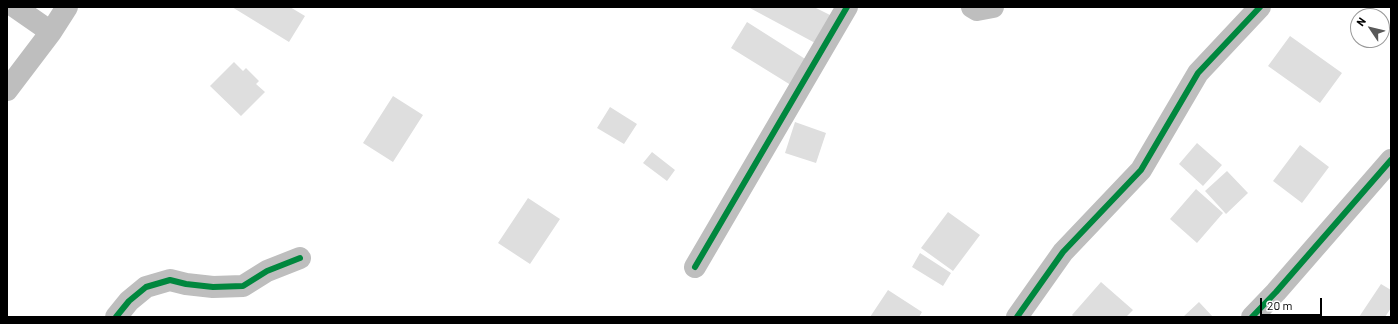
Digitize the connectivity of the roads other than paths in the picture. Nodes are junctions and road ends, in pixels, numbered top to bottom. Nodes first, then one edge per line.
1 (15, 7) edge
2 (67, 7) edge
3 (847, 7) edge
4 (972, 7) edge
5 (993, 7) edge
6 (1252, 10) edge
7 (51, 32) junction
8 (7, 90) edge
9 (1391, 160) edge
10 (300, 258) dead end
11 (695, 267) dead end
12 (116, 317) edge
13 (1017, 317) edge
14 (1252, 317) edge

1 - 7 street
2 - 7 street
3 - 11 street
4 - 5 street
6 - 13 street
7 - 8 street
9 - 14 street
10 - 12 street

